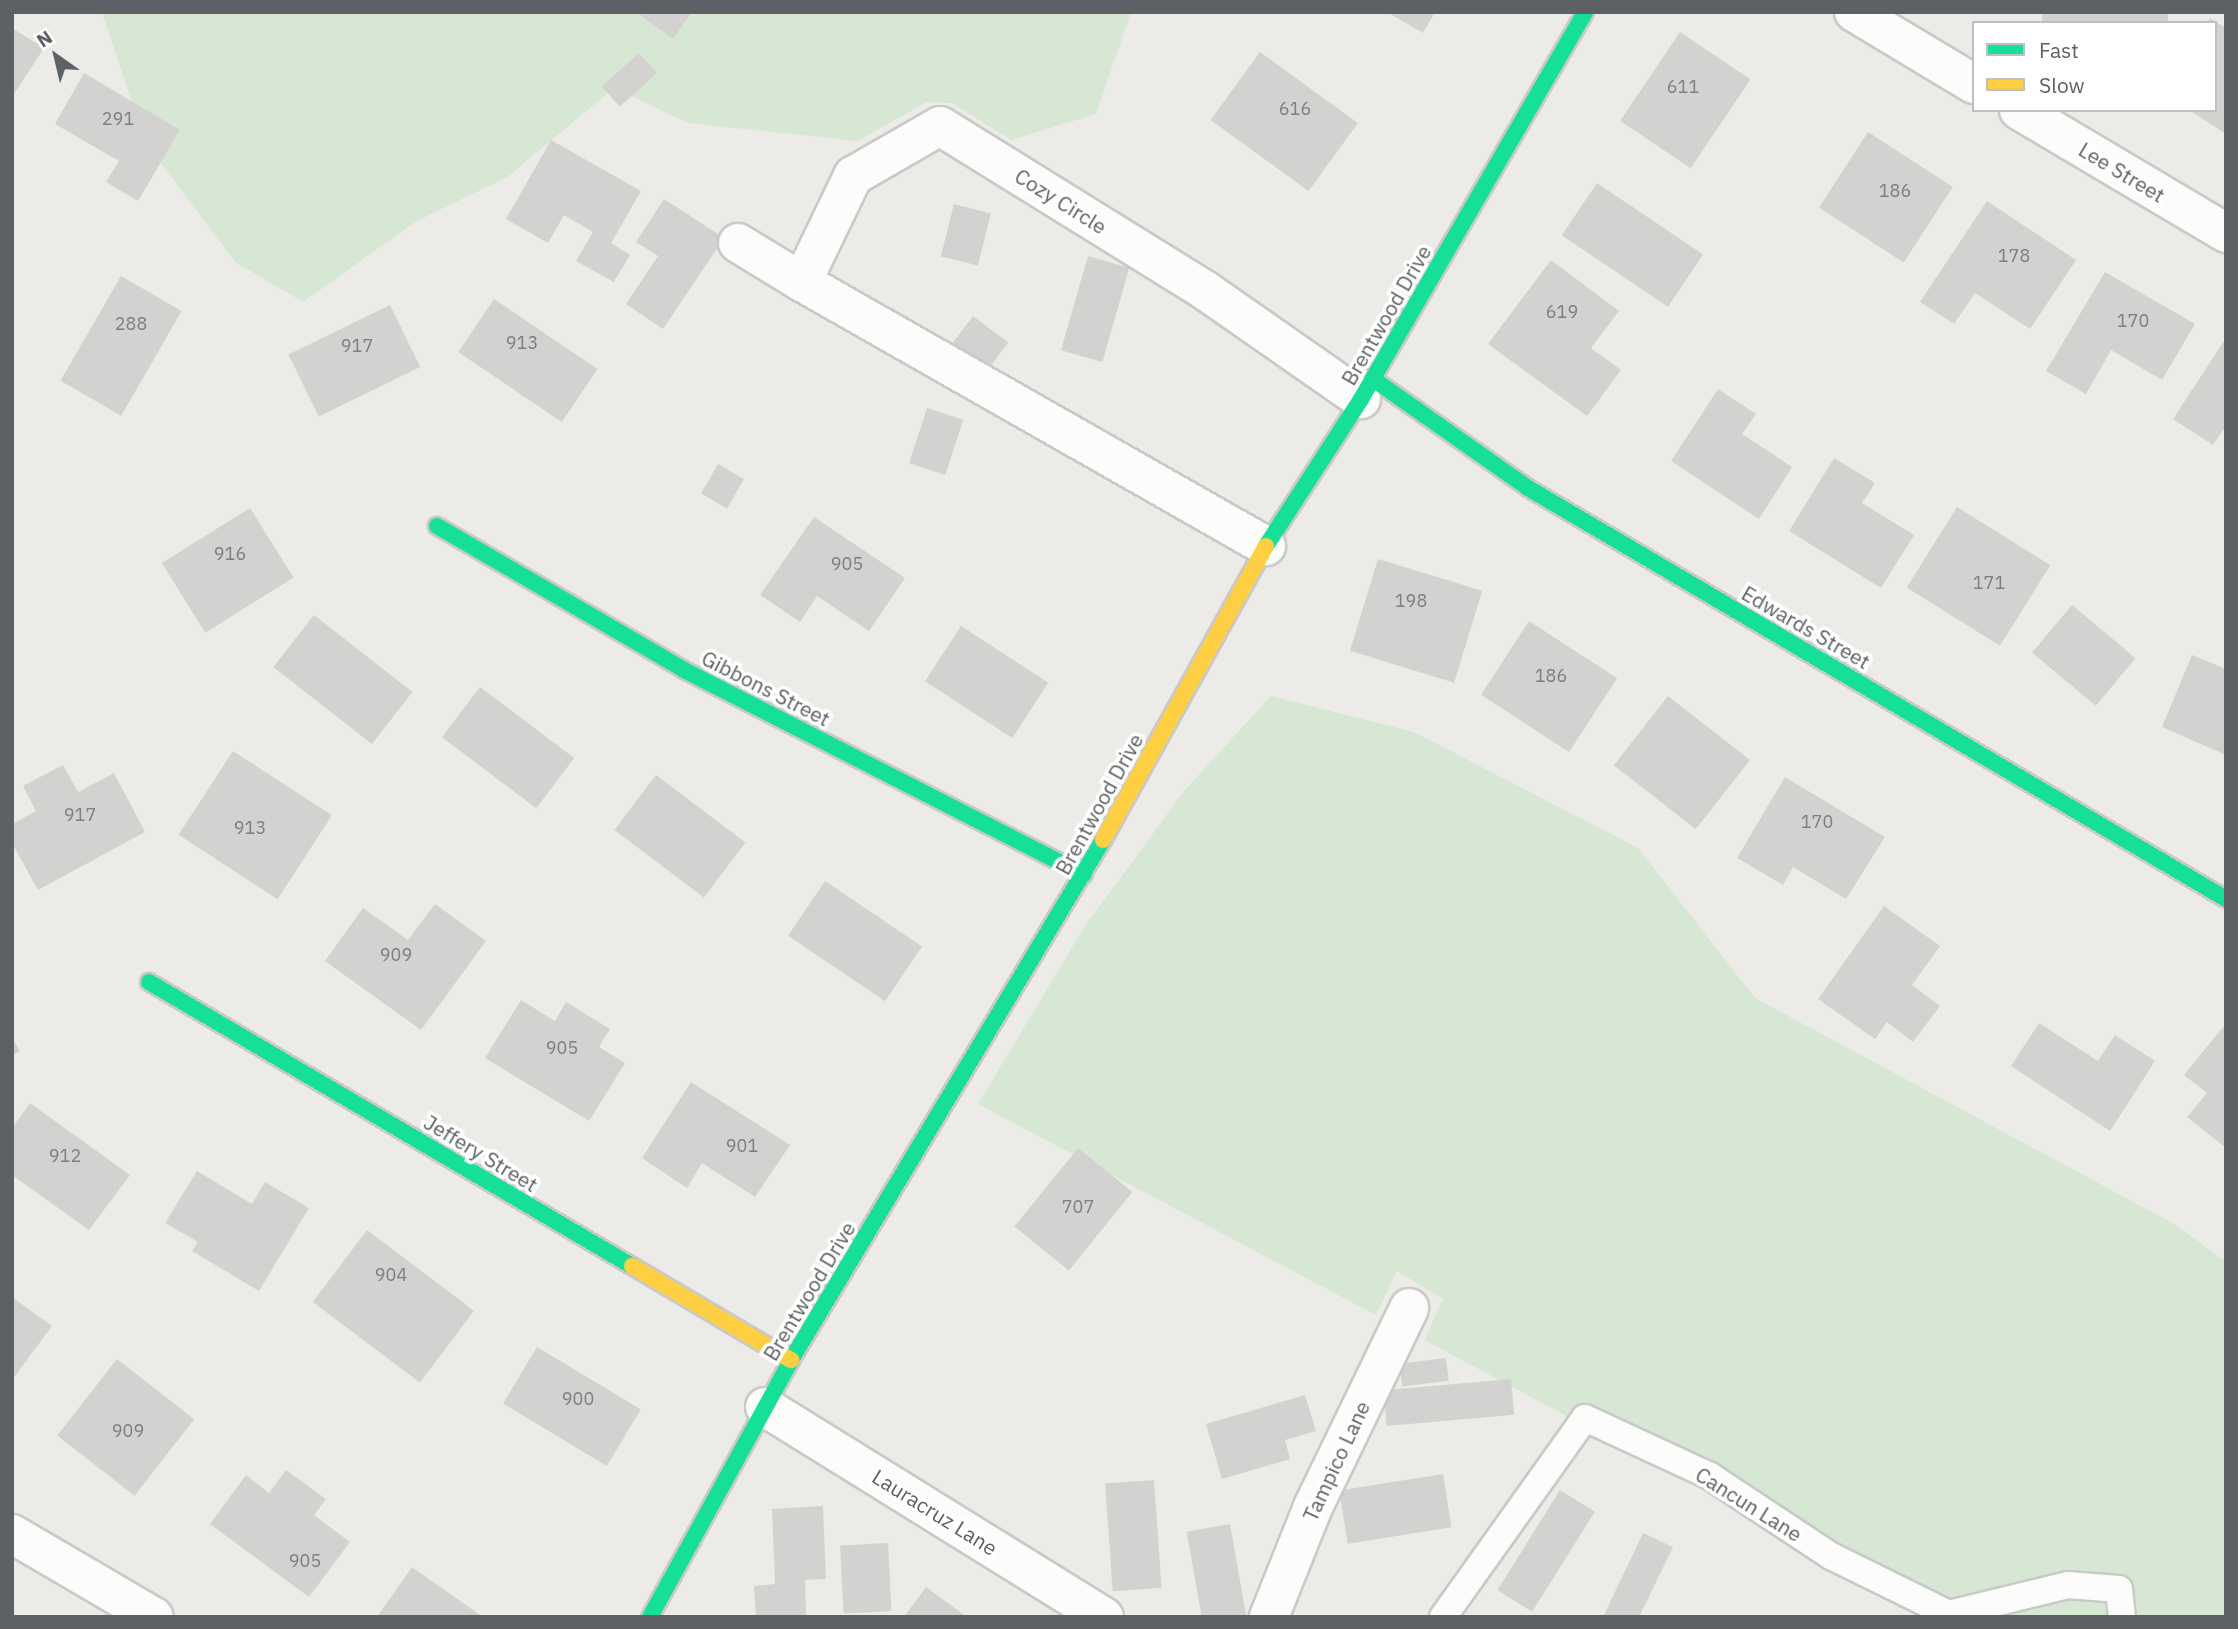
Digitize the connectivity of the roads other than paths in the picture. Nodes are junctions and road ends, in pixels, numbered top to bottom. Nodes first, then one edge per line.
1 (1585, 12) edge
2 (1854, 12) edge
3 (1972, 83) edge
4 (2021, 112) edge
5 (2226, 233) edge
6 (738, 243) dead end
7 (802, 282) junction
8 (1367, 389) junction
9 (437, 526) dead end
10 (1266, 546) junction
11 (1084, 875) junction
12 (2226, 899) edge
13 (149, 982) dead end
14 (1409, 1308) dead end
15 (791, 1360) junction
16 (765, 1406) junction
17 (12, 1534) edge
18 (154, 1617) edge
19 (650, 1617) edge
20 (1104, 1617) edge
21 (1269, 1617) edge
22 (1443, 1617) edge
23 (2122, 1617) edge

1 - 8 street, Brentwood Drive
2 - 3 street
4 - 5 street, Lee Street
6 - 7 street
7 - 8 street, Cozy Circle
7 - 10 street
8 - 10 street, Brentwood Drive
8 - 12 street, Edwards Street
9 - 11 street, Gibbons Street
10 - 11 street, Brentwood Drive
11 - 15 street, Brentwood Drive
13 - 15 street, Jeffery Street
14 - 21 street, Tampico Lane
15 - 16 street, Brentwood Drive
16 - 19 street, Brentwood Drive
16 - 20 street, Lauracruz Lane
17 - 18 street
22 - 23 lane, Cancun Lane

